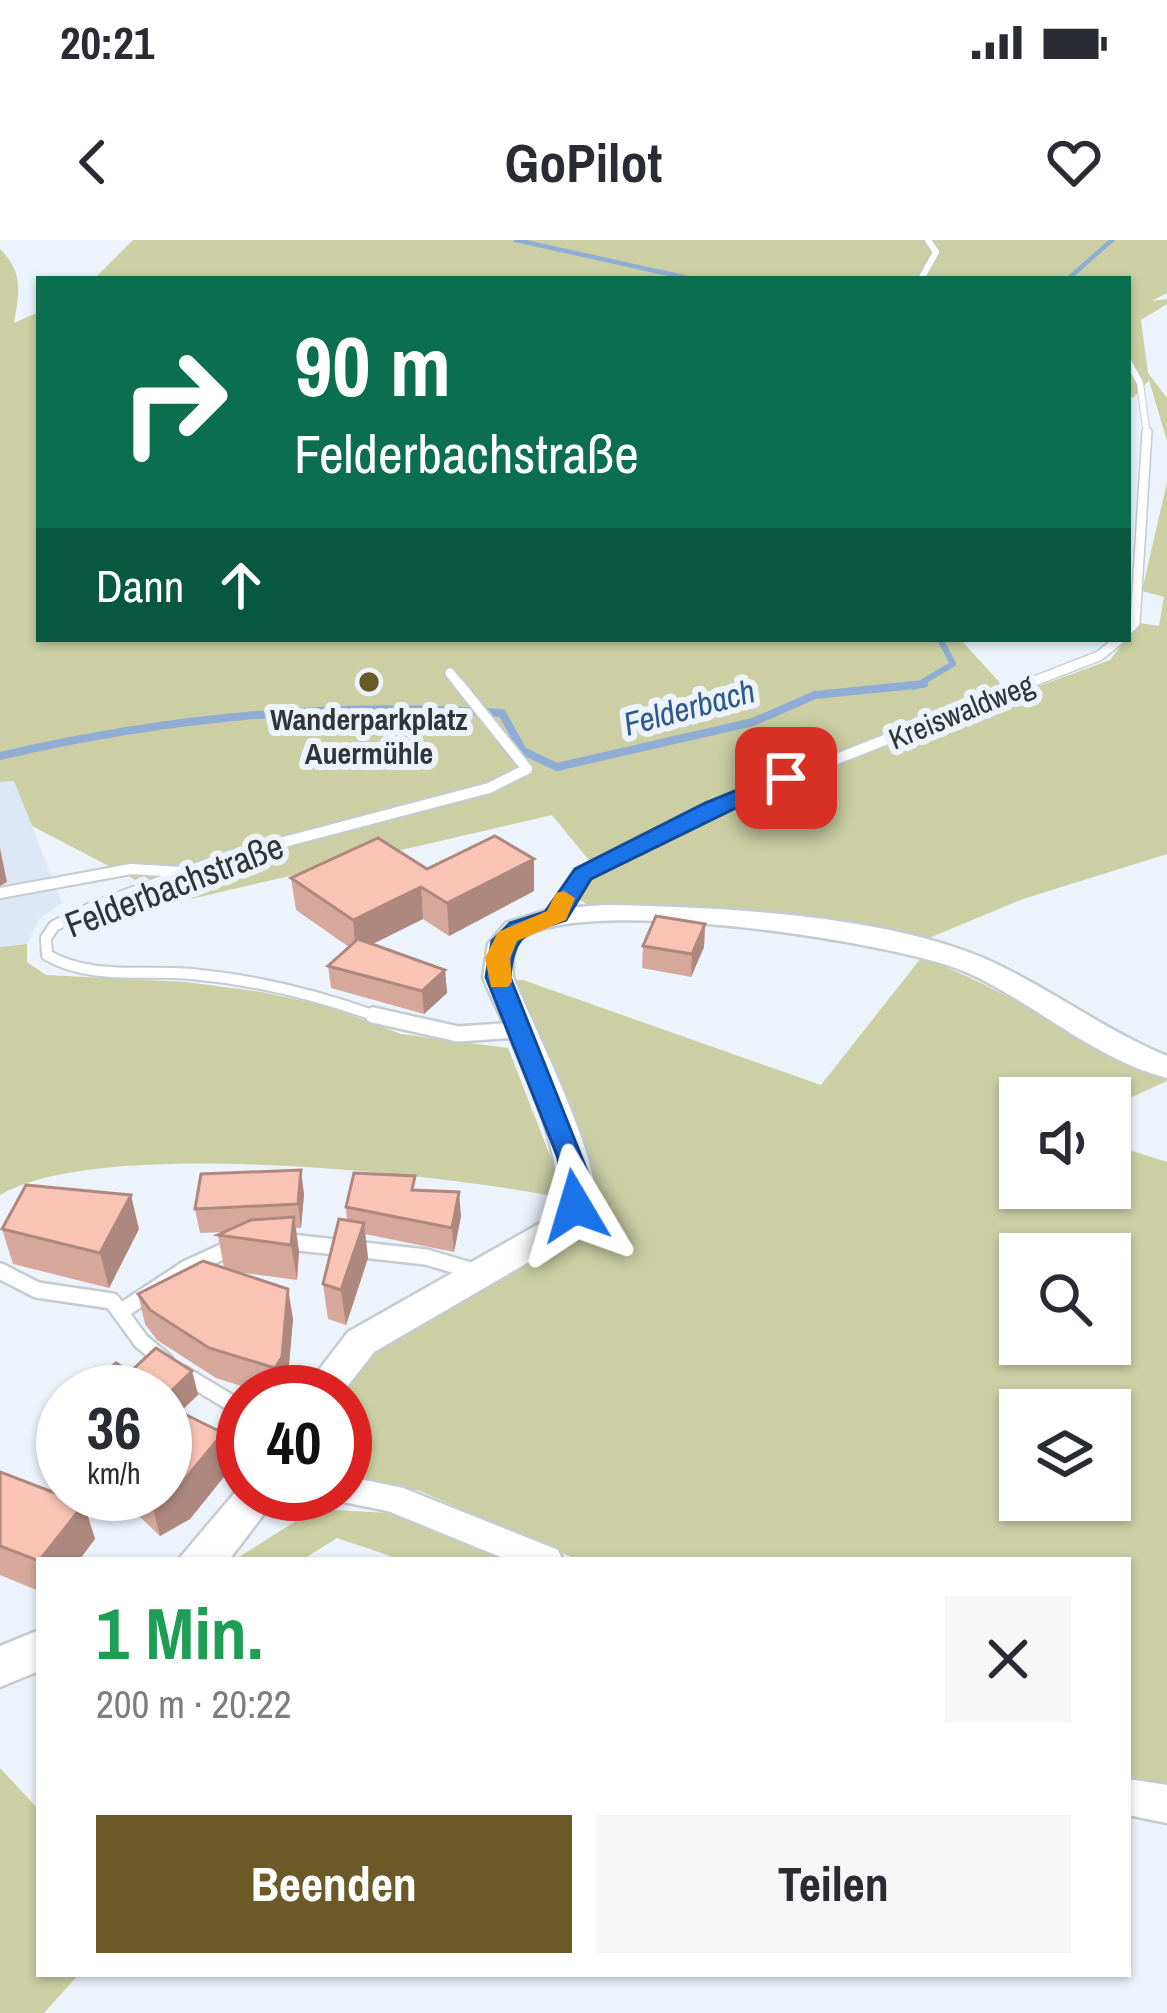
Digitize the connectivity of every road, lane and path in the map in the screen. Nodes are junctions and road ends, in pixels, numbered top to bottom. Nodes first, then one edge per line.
1 (928, 240) edge
2 (922, 276) edge
3 (1131, 363) edge
4 (1158, 403) dead end
5 (1157, 511) dead end
6 (1131, 627) edge
7 (1116, 642) edge
8 (450, 673) dead end
9 (185, 873) junction
10 (0, 893) edge
11 (558, 915) junction
12 (518, 1030) junction
13 (1167, 1068) edge
14 (0, 1271) edge
15 (482, 1274) junction
16 (120, 1312) junction
17 (343, 1365) edge
18 (216, 1392) edge
19 (372, 1495) edge
20 (238, 1521) edge
21 (203, 1557) edge
22 (538, 1557) edge
23 (36, 1651) edge
24 (0, 1667) edge
25 (1131, 1798) edge
26 (1167, 1804) edge

1 - 2 lane
3 - 4 lane
5 - 6 lane
7 - 11 lane, Kreiswaldweg
8 - 9 lane, Felderbachstraße
9 - 10 lane
9 - 12 lane, Felderbachstraße
11 - 12 street
11 - 13 street
12 - 15 street
14 - 16 lane
15 - 16 lane
15 - 17 street
16 - 18 lane
19 - 22 street
20 - 21 street
23 - 24 street
25 - 26 street

